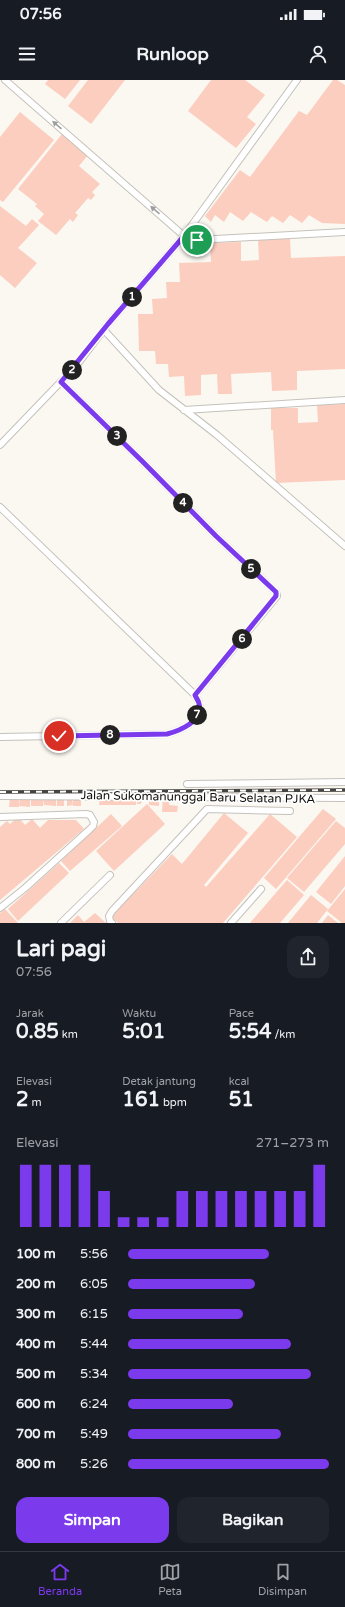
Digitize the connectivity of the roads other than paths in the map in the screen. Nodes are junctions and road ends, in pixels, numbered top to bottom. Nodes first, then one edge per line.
1 (5, 80) edge
2 (297, 80) edge
3 (345, 232) edge
4 (184, 236) junction
5 (104, 330) junction
6 (61, 382) junction
7 (345, 400) edge
8 (184, 410) junction
9 (0, 445) edge
10 (0, 507) edge
11 (345, 546) edge
12 (195, 695) junction
13 (0, 737) edge
14 (345, 782) edge
15 (187, 784) dead end
16 (0, 796) edge
17 (345, 798) edge
18 (290, 811) dead end
19 (0, 817) edge
20 (110, 875) dead end
21 (261, 889) dead end
22 (0, 908) edge
23 (61, 923) edge
24 (112, 923) edge
25 (231, 923) edge

4 -> 1 street
2 - 4 street
3 - 4 street
4 - 5 street
5 - 6 street
5 - 8 street
6 - 9 street
6 - 12 street
7 - 8 street
8 - 11 street
10 - 12 street
12 - 13 street
14 - 15 street
16 - 17 street, Jalan Sukomanunggal Baru Selatan PJKA
18 - 24 street
19 - 22 street
20 - 23 street
21 - 25 street

